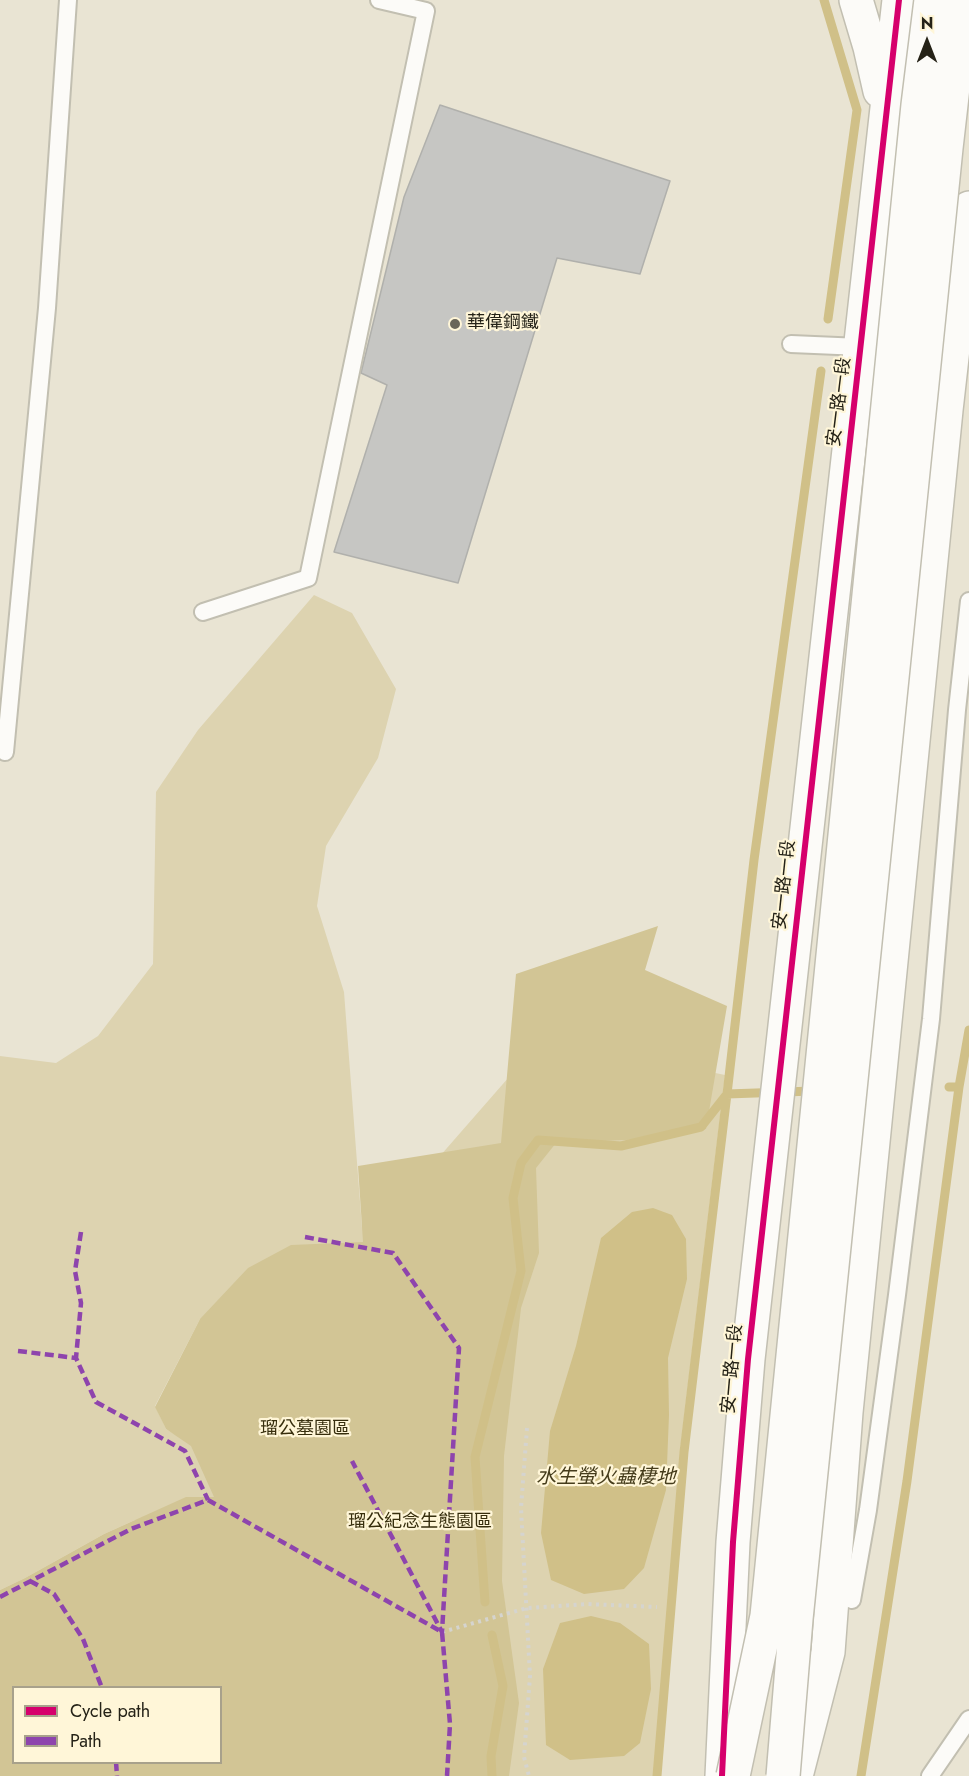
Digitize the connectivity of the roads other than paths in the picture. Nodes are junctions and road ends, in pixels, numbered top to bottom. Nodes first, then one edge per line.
1 (68, 0) edge
2 (379, 0) edge
3 (856, 0) edge
4 (899, 0) edge
5 (931, 0) edge
6 (963, 0) edge
7 (886, 117) junction
8 (969, 208) edge
9 (790, 344) dead end
10 (861, 347) junction
11 (960, 358) edge
12 (969, 601) edge
13 (202, 612) dead end
14 (5, 752) dead end
15 (852, 1600) dead end
16 (969, 1719) edge
17 (722, 1776) edge
18 (733, 1776) edge
19 (783, 1776) edge
20 (796, 1776) edge
21 (930, 1776) edge

1 - 14 lane
2 - 13 lane
3 - 7 main road
4 - 7 main road, 安一路一段
5 - 18 main road, bridge
6 - 19 main road, bridge
7 - 10 main road, 安一路一段
8 - 11 main road
9 - 10 lane
10 - 11 main road
10 - 17 main road, 安一路一段
11 - 20 main road
12 - 15 lane
16 - 21 lane

